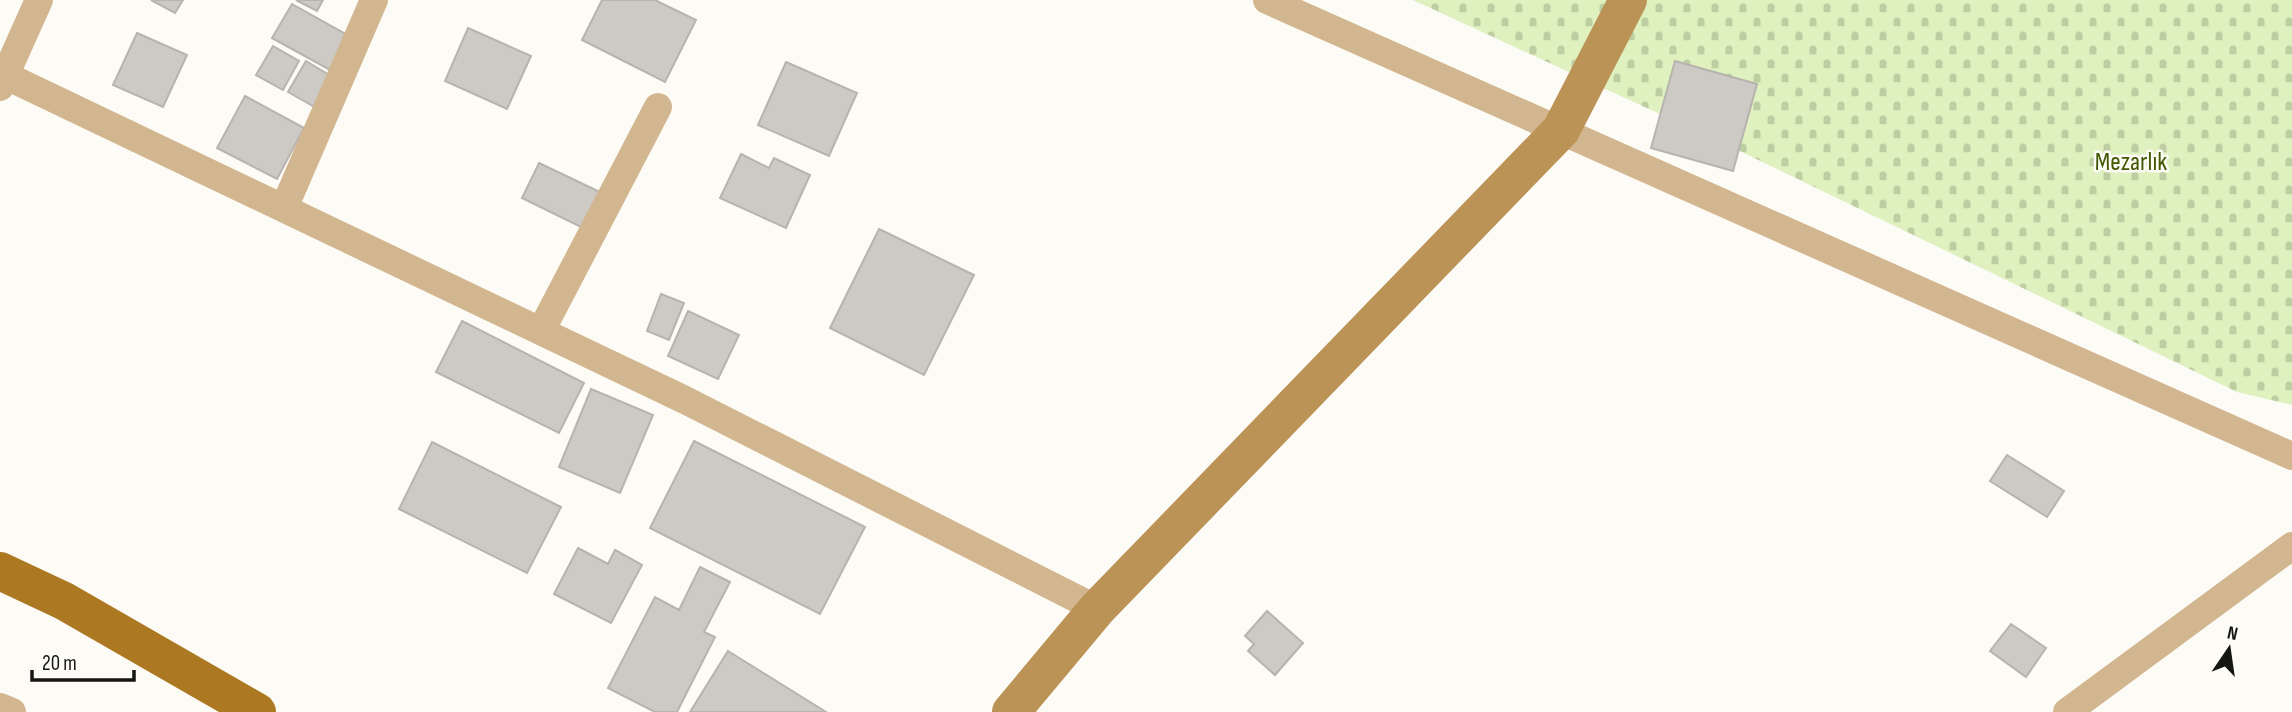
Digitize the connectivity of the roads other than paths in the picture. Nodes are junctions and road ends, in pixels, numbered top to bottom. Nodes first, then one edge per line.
1 (39, 0) edge
2 (374, 0) edge
3 (1268, 0) edge
4 (1628, 0) edge
5 (2, 78) edge
6 (658, 107) dead end
7 (1561, 130) junction
8 (284, 208) junction
9 (541, 331) junction
10 (2292, 456) edge
11 (2292, 546) edge
12 (0, 571) edge
13 (1097, 609) junction
14 (0, 706) edge
15 (12, 712) edge
16 (257, 712) edge
17 (1011, 712) edge
18 (2067, 712) edge

1 - 5 street
2 - 8 street
3 - 7 street
4 - 7 street
5 - 8 street
6 - 9 street
7 - 10 street
7 - 13 street
8 - 9 street
9 - 13 street
11 - 18 street
12 - 16 main road
13 - 17 street
14 - 15 street

